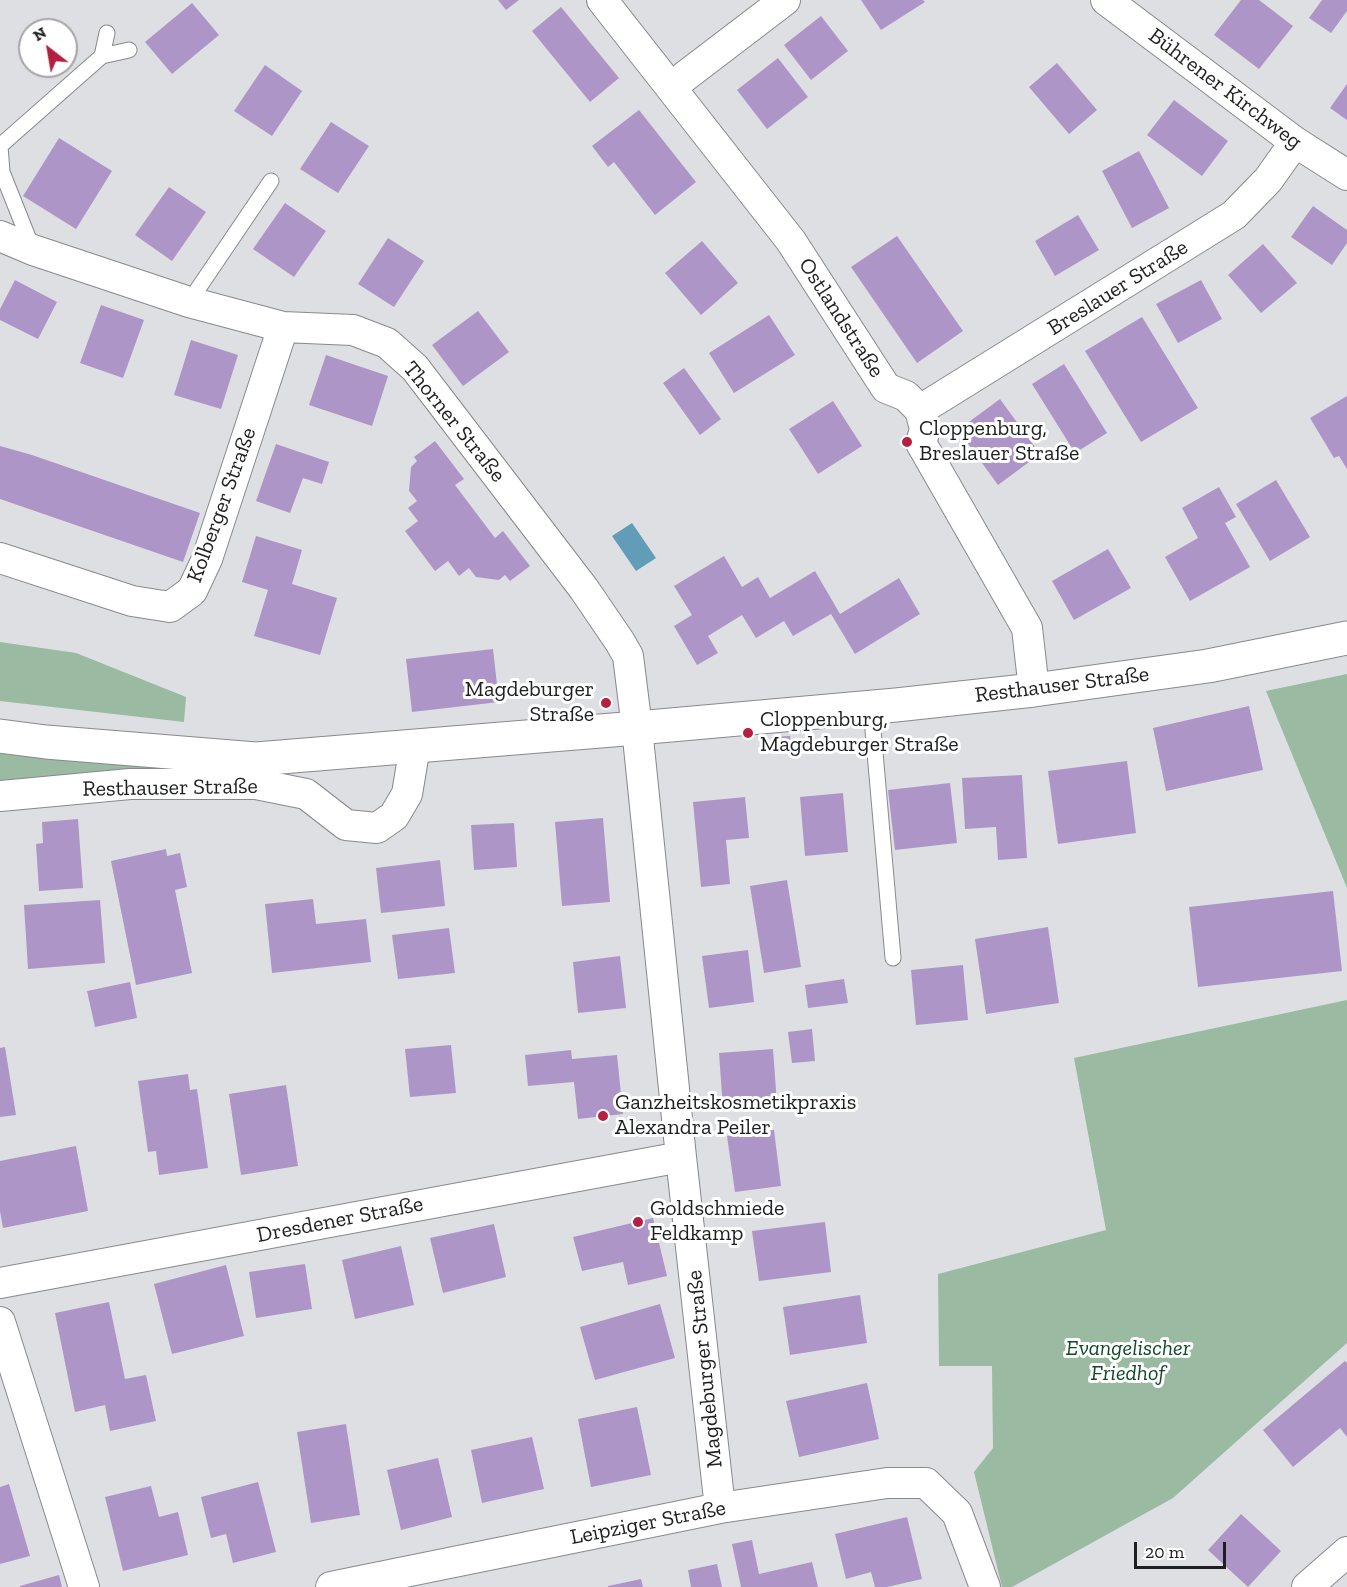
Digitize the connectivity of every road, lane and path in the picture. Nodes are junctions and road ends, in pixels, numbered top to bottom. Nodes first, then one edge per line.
1 (602, 0) edge
2 (785, 0) edge
3 (1106, 0) edge
4 (107, 33) dead end
5 (129, 50) dead end
6 (102, 56) junction
7 (671, 87) junction
8 (1295, 142) junction
9 (0, 146) edge
10 (1347, 175) edge
11 (271, 181) dead end
12 (0, 236) edge
13 (33, 250) junction
14 (189, 302) junction
15 (283, 327) junction
16 (920, 410) junction
17 (0, 558) edge
18 (1347, 638) edge
19 (1034, 690) junction
20 (871, 707) junction
21 (637, 728) junction
22 (0, 736) edge
23 (416, 746) junction
24 (0, 796) edge
25 (893, 958) dead end
26 (681, 1156) junction
27 (0, 1283) edge
28 (0, 1322) edge
29 (720, 1508) junction
30 (1347, 1552) edge
31 (84, 1587) edge
32 (331, 1587) edge
33 (985, 1587) edge
34 (1307, 1587) edge

1 - 7 street, Ostlandstraße
2 - 7 street
3 - 8 street, Bührener Kirchweg
4 - 6 lane
5 - 6 lane
6 - 9 lane
7 - 16 street, Ostlandstraße
8 - 10 street, Bührener Kirchweg
8 - 16 street, Breslauer Straße
9 - 13 lane
11 - 14 lane
12 - 13 street, Thorner Straße
13 - 14 street, Thorner Straße
14 - 15 street, Thorner Straße
15 - 17 street, Kolberger Straße
15 - 21 street, Thorner Straße
16 - 19 street
18 - 19 street, Resthauser Straße
19 - 20 street, Resthauser Straße
20 - 21 street, Resthauser Straße
20 - 25 lane
21 - 23 street, Resthauser Straße
21 - 26 street, Magdeburger Straße
22 - 23 street, Resthauser Straße
23 - 24 street, Resthauser Straße
26 - 27 street, Dresdener Straße
26 - 29 street, Magdeburger Straße
28 - 31 street
29 - 32 street, Leipziger Straße
29 - 33 street, Leipziger Straße
30 - 34 street

